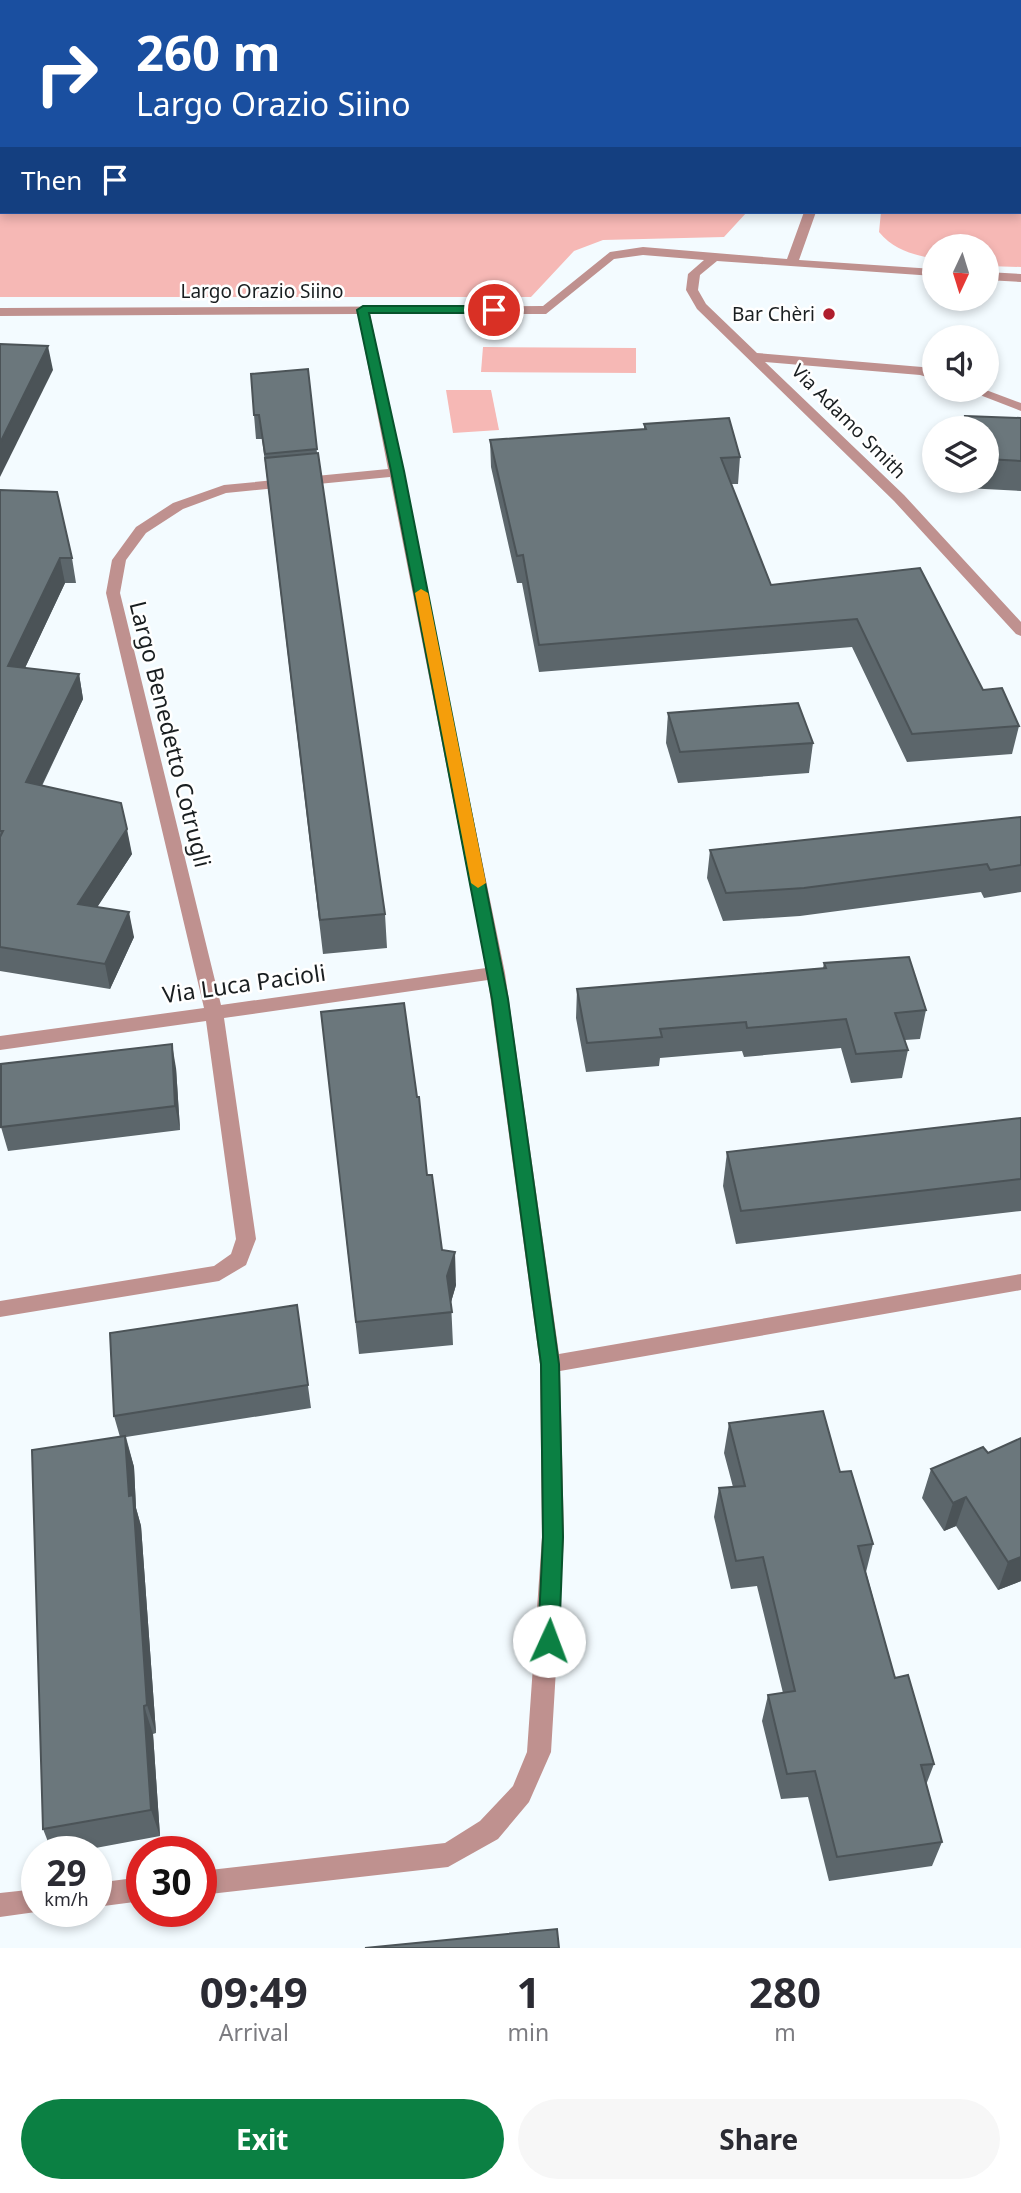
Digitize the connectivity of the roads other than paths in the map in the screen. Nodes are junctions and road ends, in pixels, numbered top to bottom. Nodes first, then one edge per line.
1 (809, 214) edge
2 (714, 257) junction
3 (792, 263) junction
4 (922, 272) edge
5 (999, 277) edge
6 (1021, 278) edge
7 (363, 310) junction
8 (0, 312) edge
9 (757, 357) junction
10 (922, 371) edge
11 (999, 399) edge
12 (1021, 407) edge
13 (398, 471) junction
14 (1021, 631) edge
15 (496, 973) junction
16 (214, 1011) junction
17 (0, 1043) edge
18 (1021, 1282) edge
19 (0, 1309) edge
20 (550, 1364) junction
21 (217, 1881) edge
22 (21, 1903) edge
23 (0, 1905) edge

1 - 3 street
2 - 3 street, Largo Orazio Siino
2 - 7 street, Largo Orazio Siino
2 - 9 street, Via Adamo Smith
3 - 4 street, Largo Orazio Siino
5 - 6 street
7 - 8 street, Largo Orazio Siino
7 - 13 street
9 - 10 street
9 - 14 street, Via Adamo Smith
11 - 12 street
13 - 15 street
13 - 16 street, Largo Benedetto Cotrugli
15 - 16 street, Via Luca Pacioli
15 - 20 street
16 - 17 street, Via Luca Pacioli
16 - 19 street, Largo Benedetto Cotrugli
18 - 20 street
20 - 21 street
22 - 23 street

